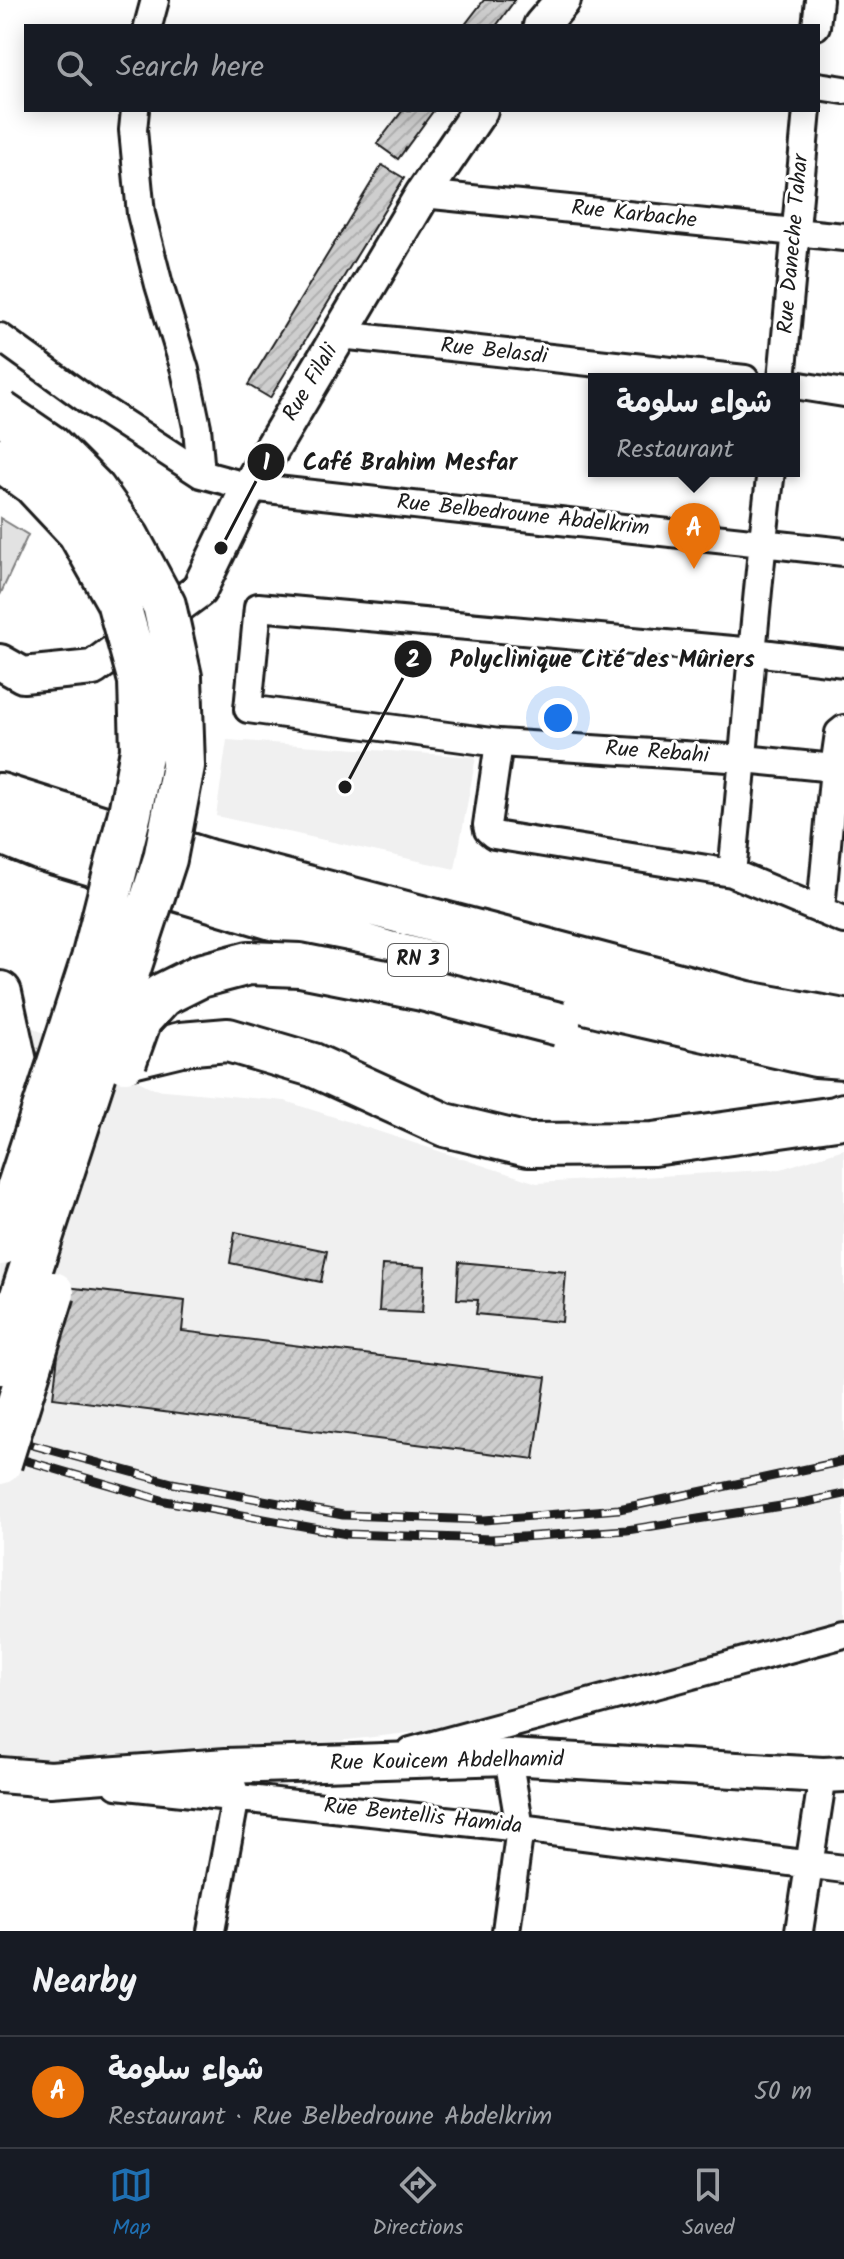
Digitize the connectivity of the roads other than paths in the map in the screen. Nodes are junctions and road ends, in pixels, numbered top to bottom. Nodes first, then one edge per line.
1 (155, 0) edge
2 (563, 0) edge
3 (819, 0) edge
4 (149, 24) edge
5 (543, 24) edge
6 (816, 24) edge
7 (820, 86) edge
8 (844, 90) edge
9 (135, 112) edge
10 (479, 112) edge
11 (807, 112) edge
12 (423, 194) junction
13 (795, 232) junction
14 (844, 237) edge
15 (340, 335) junction
16 (0, 337) edge
17 (690, 373) edge
18 (783, 373) edge
19 (800, 386) edge
20 (844, 393) edge
21 (0, 412) edge
22 (0, 459) edge
23 (201, 474) junction
24 (770, 477) edge
25 (249, 487) junction
26 (762, 542) junction
27 (844, 552) edge
28 (754, 652) junction
29 (0, 662) edge
30 (844, 663) edge
31 (844, 729) edge
32 (499, 743) junction
33 (744, 759) junction
34 (834, 768) junction
35 (0, 795) edge
36 (0, 832) edge
37 (732, 873) junction
38 (832, 915) edge
39 (0, 993) edge
40 (844, 1021) edge
41 (127, 1057) junction
42 (844, 1057) edge
43 (844, 1084) edge
44 (844, 1115) edge
45 (15, 1198) junction
46 (0, 1244) edge
47 (0, 1363) edge
48 (0, 1463) edge
49 (844, 1634) edge
50 (508, 1757) junction
51 (372, 1761) junction
52 (833, 1774) edge
53 (0, 1775) edge
54 (231, 1781) junction
55 (520, 1828) junction
56 (808, 1864) junction
57 (844, 1869) edge
58 (211, 1931) edge
59 (506, 1931) edge
60 (799, 1931) edge

1 - 4 street
2 - 5 street
3 - 6 street
7 - 8 street
9 - 23 street
10 - 12 street, Rue Filali
11 - 13 street, Rue Daneche Tahar
12 - 13 street, Rue Karbache
12 - 15 street, Rue Filali
13 - 14 street, Rue Karbache
13 - 18 street, Rue Daneche Tahar
15 - 17 street, Rue Belasdi
15 - 25 street, Rue Filali
16 - 23 street, Rue Belbedroune Abdelkrim
19 - 20 street
21 - 47 main road, bridge
22 - 45 main road, bridge
23 - 25 street, Rue Belbedroune Abdelkrim
24 - 26 street
25 - 26 street, Rue Belbedroune Abdelkrim
25 - 29 street, Rue Filali
26 - 27 street, Rue Belbedroune Abdelkrim
26 - 28 street
28 - 30 street
28 - 32 street, Rue Rebahi
28 - 33 street
31 - 34 street
32 - 33 street, Rue Rebahi
32 - 37 street
33 - 34 street, Rue Rebahi
33 - 37 street
34 - 38 street
35 - 40 main road, RN 3
36 - 42 main road, RN 3
37 - 38 street
39 - 45 main road
41 - 43 main road, bridge
41 - 44 main road
41 - 48 main road, bridge
45 - 46 main road, bridge
49 - 51 street
50 - 51 street, Rue Kouicem Abdelhamid
50 - 52 street, Rue Kouicem Abdelhamid
50 - 55 street
51 - 54 street, Rue Kouicem Abdelhamid
52 - 56 street
53 - 54 street, Rue Kouicem Abdelhamid
54 - 55 street, Rue Bentellis Hamida
54 - 58 street
55 - 56 street, Rue Bentellis Hamida
55 - 59 street
56 - 57 street, Rue Bentellis Hamida
56 - 60 street

